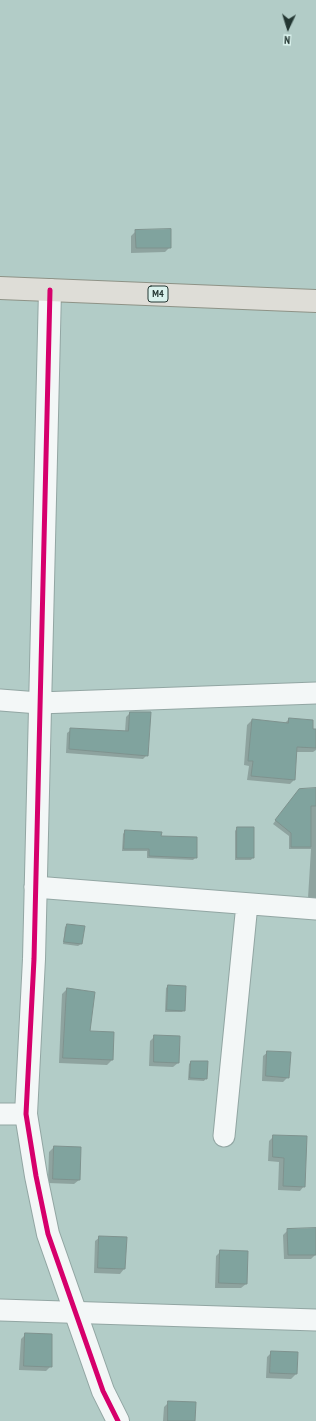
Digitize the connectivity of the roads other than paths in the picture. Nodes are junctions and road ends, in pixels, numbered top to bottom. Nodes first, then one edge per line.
1 (0, 288) edge
2 (50, 290) junction
3 (316, 301) edge
4 (316, 693) edge
5 (0, 700) edge
6 (39, 703) junction
7 (35, 886) junction
8 (247, 904) junction
9 (316, 909) edge
10 (0, 1114) edge
11 (26, 1114) junction
12 (224, 1136) dead end
13 (0, 1310) edge
14 (76, 1313) junction
15 (316, 1320) edge
16 (118, 1421) edge

1 - 2 main road, M4
2 - 3 main road, M4
2 - 6 street
4 - 6 street
5 - 6 street
6 - 7 street
7 - 8 street
7 - 11 street
8 - 9 street
8 - 12 street
10 - 11 street
11 - 14 street
13 - 14 street
14 - 15 street
14 - 16 street

